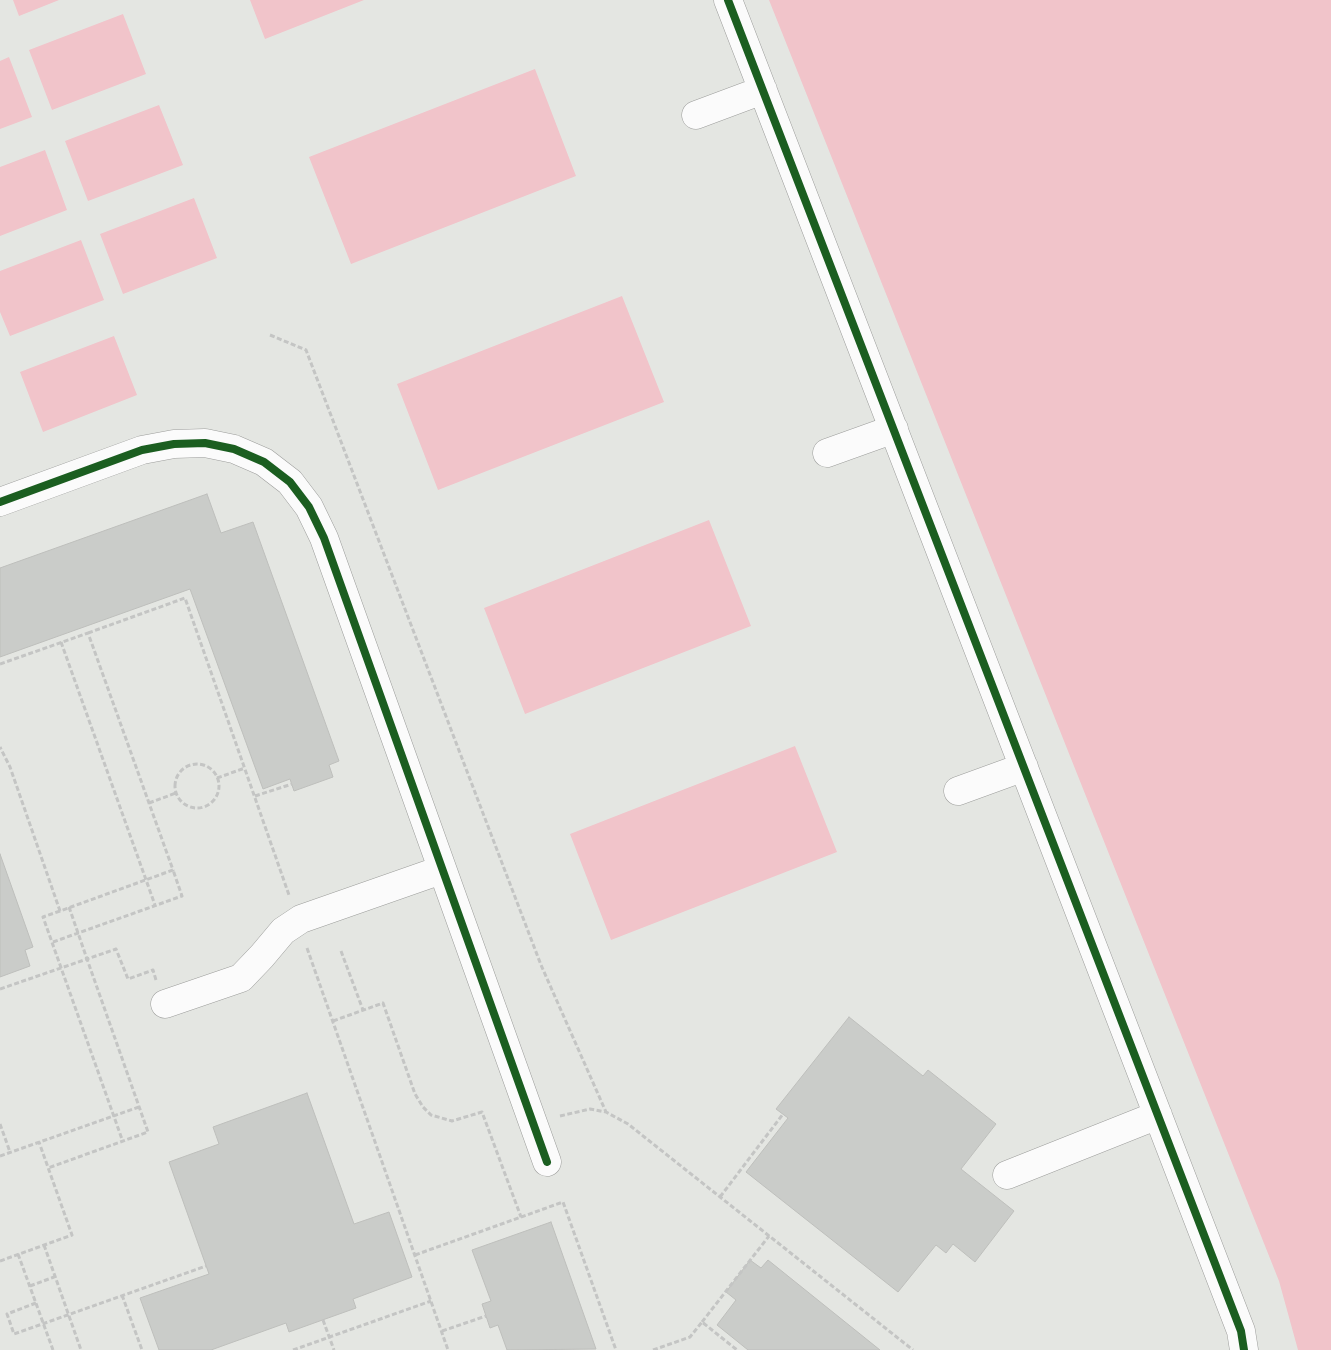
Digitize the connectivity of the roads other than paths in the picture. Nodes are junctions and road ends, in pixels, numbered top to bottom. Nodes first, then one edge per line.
1 (728, 0) edge
2 (763, 90) junction
3 (696, 115) dead end
4 (894, 429) junction
5 (827, 453) dead end
6 (0, 502) edge
7 (1024, 767) junction
8 (958, 791) dead end
9 (441, 870) junction
10 (165, 1004) road end
11 (1158, 1115) junction
12 (547, 1162) dead end
13 (1007, 1175) dead end
14 (1244, 1350) edge

1 - 2 street
2 - 3 street
2 - 4 street
4 - 5 street
4 - 7 street
6 - 9 street
7 - 8 street
7 - 11 street
9 - 10 street
9 - 12 street
11 - 13 street
11 - 14 street

